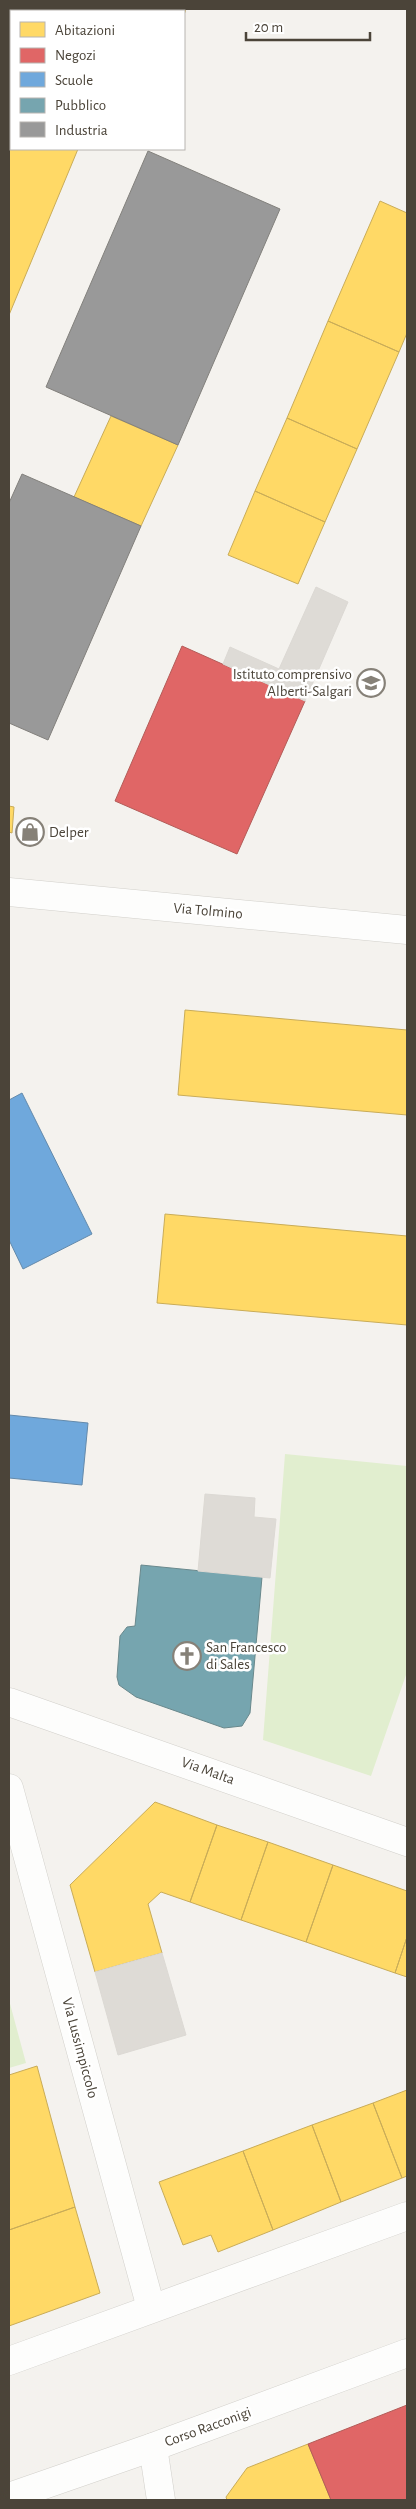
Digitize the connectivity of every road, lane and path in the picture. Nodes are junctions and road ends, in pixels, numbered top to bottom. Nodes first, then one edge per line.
1 (9, 892) edge
2 (407, 930) edge
3 (9, 1702) edge
4 (9, 1788) edge
5 (407, 1842) edge
6 (407, 2216) edge
7 (151, 2308) junction
8 (407, 2353) edge
9 (9, 2360) edge
10 (153, 2447) junction
11 (9, 2498) edge
12 (161, 2500) edge

1 - 2 street, Via Tolmino
3 - 5 street, Via Malta
4 - 7 street, Via Lussimpiccolo
6 - 7 street
7 - 9 street
8 - 10 street, Corso Racconigi
10 - 11 street, Corso Racconigi
10 - 12 street

